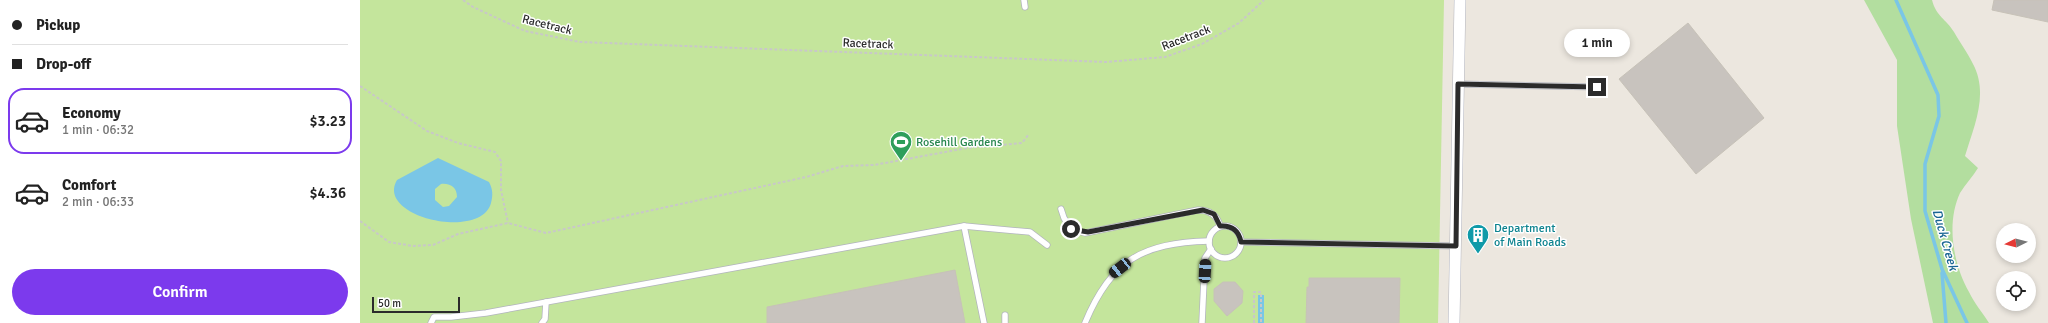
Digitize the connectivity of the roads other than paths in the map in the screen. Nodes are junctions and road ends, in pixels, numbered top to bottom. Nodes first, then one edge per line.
1 (1024, 0) edge
2 (1460, 0) edge
3 (1025, 7) dead end
4 (1458, 84) junction
5 (1597, 87) dead end
6 (1061, 208) dead end
7 (964, 226) junction
8 (1220, 226) junction
9 (1209, 241) junction
10 (1241, 242) junction
11 (1047, 245) dead end
12 (1456, 246) junction
13 (1210, 248) junction
14 (546, 302) junction
15 (1005, 315) dead end
16 (431, 323) edge
17 (542, 323) edge
18 (984, 323) edge
19 (1005, 323) edge
20 (1085, 323) edge
21 (1202, 323) edge
22 (1454, 323) edge

1 - 3 lane
2 - 4 street
4 - 5 lane
4 - 12 street
6 - 8 lane
7 - 11 lane
7 - 14 lane
7 - 18 lane
8 - 9 lane
8 - 10 lane
9 - 13 lane
9 - 20 lane
10 - 12 lane
10 - 13 lane
12 - 22 street
13 - 21 lane
14 - 16 lane
14 - 17 lane
15 - 19 lane

